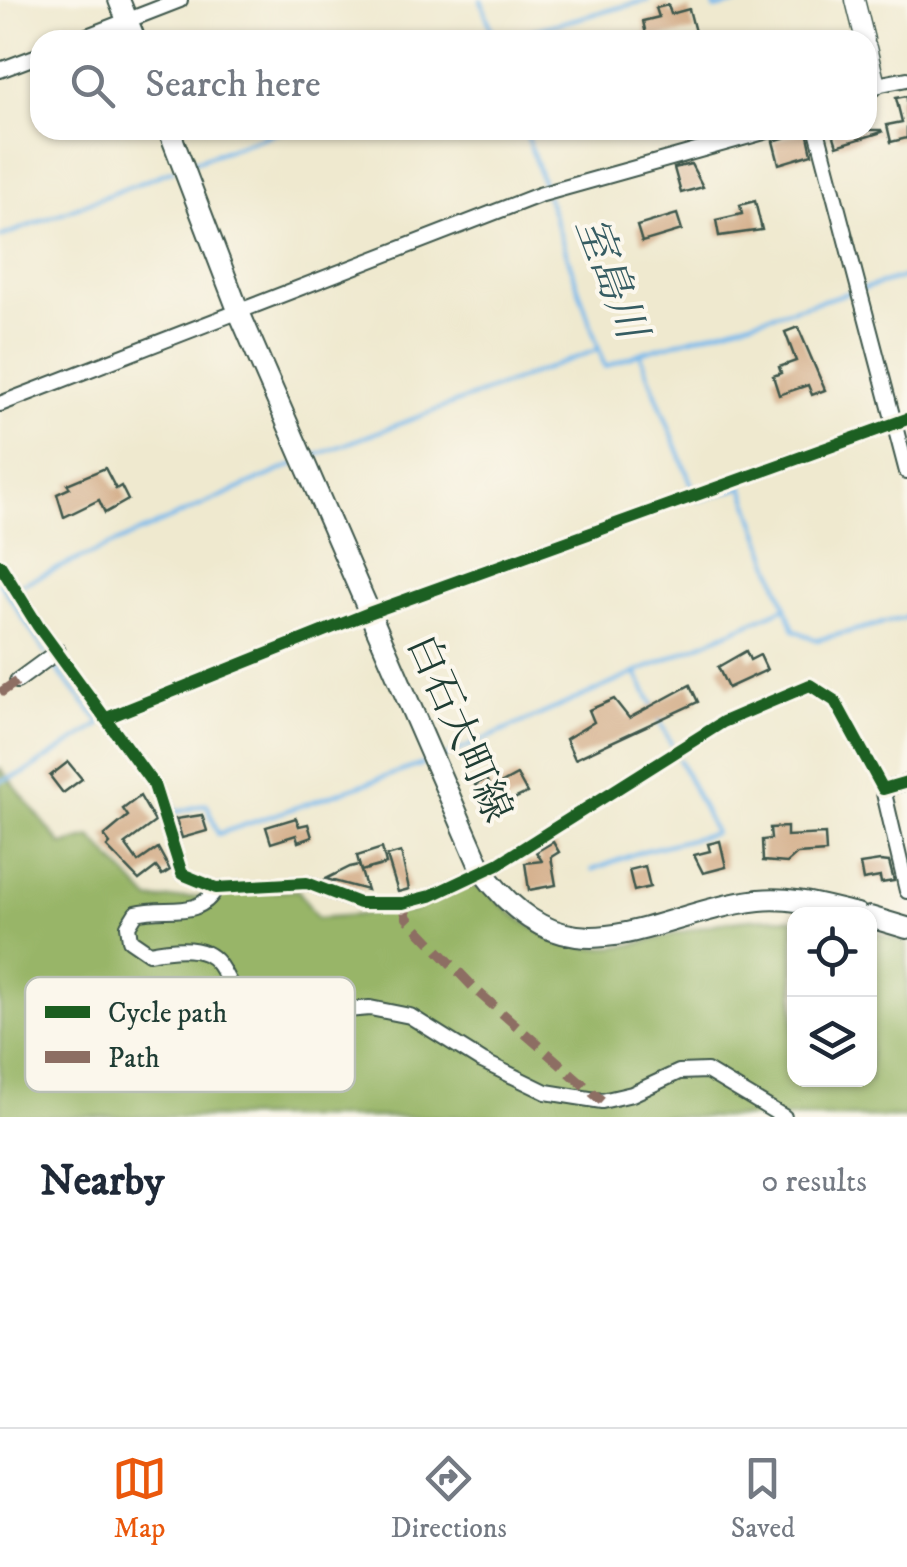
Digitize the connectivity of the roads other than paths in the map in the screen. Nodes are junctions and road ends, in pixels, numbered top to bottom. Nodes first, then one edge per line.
1 (180, 0) edge
2 (855, 0) edge
3 (127, 20) edge
4 (102, 30) edge
5 (862, 30) edge
6 (30, 59) edge
7 (0, 70) edge
8 (907, 79) edge
9 (877, 86) edge
10 (173, 140) edge
11 (735, 140) edge
12 (820, 140) edge
13 (238, 310) junction
14 (0, 404) edge
15 (900, 420) edge
16 (907, 472) edge
17 (0, 565) edge
18 (369, 613) junction
19 (52, 656) junction
20 (17, 682) dead end
21 (109, 717) junction
22 (907, 782) edge
23 (883, 789) junction
24 (482, 871) junction
25 (216, 888) junction
26 (907, 891) edge
27 (825, 907) edge
28 (877, 919) edge
29 (907, 928) edge
30 (228, 977) edge
31 (355, 1009) edge
32 (784, 1117) edge

1 - 3 street
2 - 5 street
3 - 4 street
6 - 7 street
8 - 9 street
10 - 13 main road, 白石大町線
11 - 13 street
12 - 15 street
13 - 14 street
13 - 18 main road, 白石大町線
15 - 16 street
15 - 18 street
17 - 19 street
18 - 21 street
18 - 24 main road, 白石大町線
19 - 20 street
19 - 21 street
21 - 25 street
22 - 23 street
23 - 24 street
23 - 26 street
24 - 25 street
24 - 27 main road, 白石大町線
25 - 30 street
28 - 29 main road
31 - 32 street

